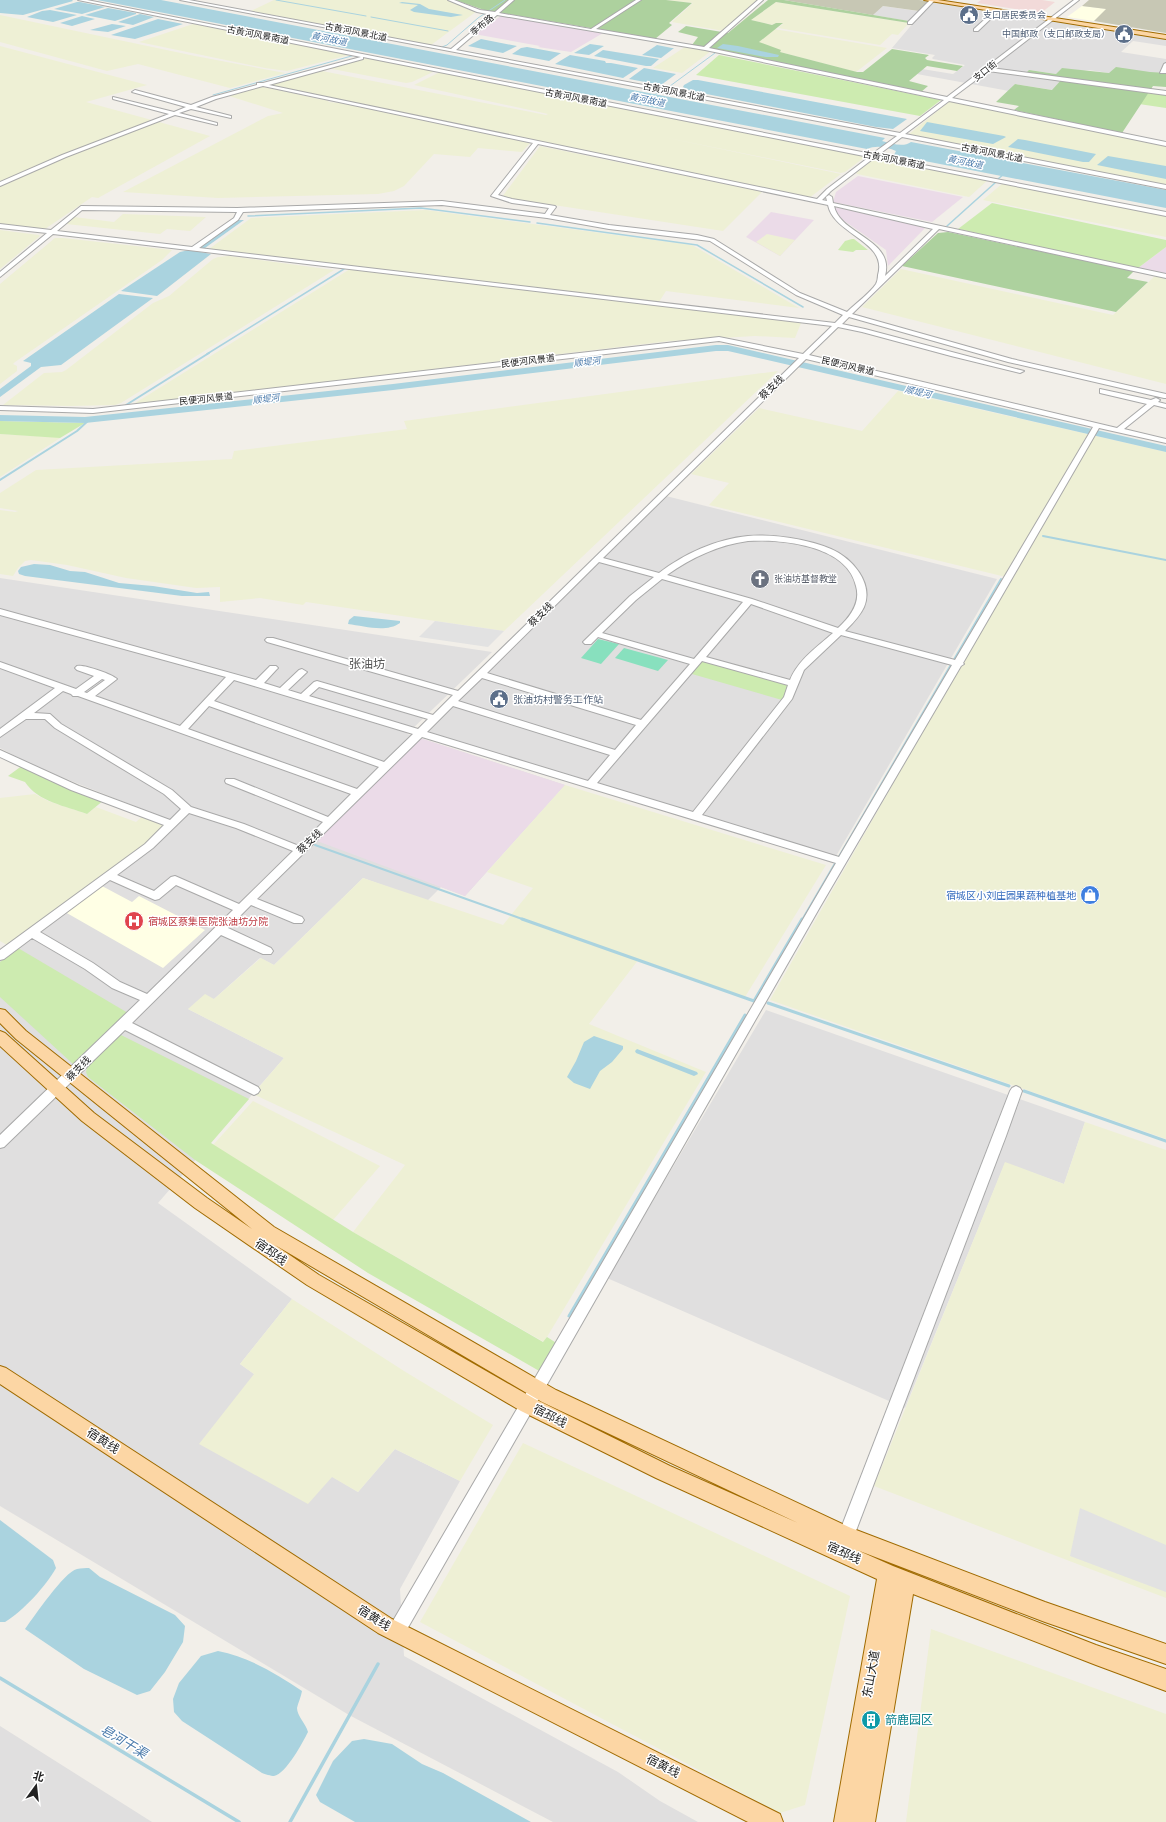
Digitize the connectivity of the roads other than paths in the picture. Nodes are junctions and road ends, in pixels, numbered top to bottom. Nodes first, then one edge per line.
1 (80, 0) edge
2 (182, 0) edge
3 (450, 0) edge
4 (512, 0) edge
5 (640, 0) edge
6 (762, 0) edge
7 (932, 0) edge
8 (1077, 0) edge
9 (997, 11) junction
10 (497, 13) junction
11 (1052, 19) junction
12 (910, 23) dead end
13 (592, 30) junction
14 (976, 30) dead end
15 (1166, 36) edge
16 (453, 50) junction
17 (705, 50) junction
18 (367, 56) junction
19 (1166, 64) edge
20 (987, 69) junction
21 (1166, 72) edge
22 (259, 84) junction
23 (135, 92) dead end
24 (1166, 93) edge
25 (115, 98) dead end
26 (949, 98) junction
27 (192, 107) junction
28 (175, 114) junction
29 (229, 117) dead end
30 (216, 124) dead end
31 (902, 135) junction
32 (536, 143) junction
33 (1166, 144) edge
34 (874, 156) junction
35 (0, 184) edge
36 (1166, 187) edge
37 (833, 188) junction
38 (818, 201) junction
39 (829, 203) junction
40 (240, 210) junction
41 (1166, 214) edge
42 (546, 216) junction
43 (0, 226) edge
44 (936, 227) junction
45 (52, 232) junction
46 (193, 249) junction
47 (0, 275) edge
48 (1166, 276) edge
49 (877, 287) junction
50 (848, 315) junction
51 (838, 326) junction
52 (804, 356) junction
53 (1071, 383) dead end
54 (1093, 388) dead end
55 (1165, 395) edge
56 (1152, 403) junction
57 (1166, 406) edge
58 (0, 408) edge
59 (1095, 431) junction
60 (1117, 431) junction
61 (1166, 441) edge
62 (598, 559) junction
63 (662, 576) junction
64 (749, 601) junction
65 (0, 612) edge
66 (840, 632) junction
67 (596, 634) junction
68 (270, 640) dead end
69 (588, 642) dead end
70 (698, 660) junction
71 (954, 663) junction
72 (0, 665) edge
73 (80, 668) dead end
74 (273, 668) dead end
75 (302, 672) dead end
76 (480, 674) junction
77 (101, 675) junction
78 (232, 676) junction
79 (257, 684) junction
80 (793, 684) junction
81 (61, 688) junction
82 (282, 691) junction
83 (76, 694) junction
84 (459, 694) junction
85 (303, 697) junction
86 (87, 698) junction
87 (207, 702) junction
88 (451, 702) junction
89 (23, 716) junction
90 (434, 718) junction
91 (642, 724) junction
92 (181, 731) junction
93 (420, 732) junction
94 (0, 734) edge
95 (0, 753) edge
96 (617, 754) junction
97 (385, 766) junction
98 (230, 781) dead end
99 (590, 785) junction
100 (357, 793) junction
101 (187, 809) junction
102 (695, 817) junction
103 (329, 821) junction
104 (171, 824) junction
105 (299, 850) junction
106 (838, 860) junction
107 (109, 875) junction
108 (249, 900) junction
109 (240, 909) junction
110 (298, 920) dead end
111 (219, 929) junction
112 (31, 932) junction
113 (267, 951) dead end
114 (0, 956) edge
115 (148, 999) junction
116 (0, 1014) edge
117 (123, 1024) junction
118 (0, 1037) edge
119 (71, 1075) junction
120 (57, 1089) junction
121 (254, 1090) dead end
122 (1016, 1091) dead end
123 (0, 1143) edge
124 (0, 1374) edge
125 (537, 1389) junction
126 (528, 1405) junction
127 (846, 1536) junction
128 (897, 1577) junction
129 (396, 1632) junction
130 (1166, 1654) edge
131 (1166, 1680) edge
132 (772, 1822) edge
133 (845, 1822) edge
134 (864, 1822) edge

1 - 18 street, 古黄河风景南道
2 - 16 street, 古黄河风景北道
3 - 10 street
4 - 10 street, 季布路
5 - 13 street
6 - 17 street
7 - 9 main road
7 - 11 main road
7 - 12 street
8 - 11 street, 支口街
9 - 11 main road
9 - 14 street
10 - 13 street
10 - 16 street, 季布路
11 - 15 main road
11 - 20 street, 支口街
13 - 17 street
16 - 31 street, 古黄河风景北道
17 - 26 street
18 - 22 street
18 - 34 street, 古黄河风景南道
19 - 21 street
20 - 24 street
20 - 26 street, 支口街
22 - 27 street
22 - 32 street
23 - 27 street
25 - 28 street
26 - 31 street, 支口街
26 - 33 street
27 - 28 street
27 - 29 street
28 - 30 street
28 - 35 street
31 - 34 street, 支口街
31 - 36 street, 古黄河风景北道
32 - 38 street
32 - 42 street
34 - 37 street
34 - 41 street, 古黄河风景南道
37 - 38 street
37 - 39 street
38 - 39 street
39 - 44 street
39 - 49 street
40 - 42 street
40 - 45 street
40 - 46 street
42 - 50 street
43 - 45 street
44 - 48 street
44 - 49 street, 蔡支线
45 - 46 street
45 - 47 street
46 - 51 street
49 - 50 street, 蔡支线
50 - 51 street, 蔡支线
50 - 55 street
51 - 52 street, 蔡支线
51 - 53 street
52 - 58 street, 民便河风景道
52 - 59 street, 民便河风景道
52 - 62 street, 蔡支线
54 - 56 street
55 - 56 street
56 - 57 street
56 - 60 street
59 - 60 street, 民便河风景道
59 - 71 street
60 - 61 street, 民便河风景道
62 - 63 street
62 - 76 street, 蔡支线
63 - 64 street
63 - 66 street
63 - 67 street
64 - 66 street
64 - 70 street
65 - 78 street
66 - 71 street
66 - 80 street
67 - 69 street
67 - 70 street
68 - 84 street
70 - 80 street
70 - 91 street
71 - 106 street
72 - 81 street
73 - 77 street
74 - 79 street
75 - 82 street
76 - 84 street, 蔡支线
76 - 91 street
77 - 83 street
77 - 86 street
78 - 79 street
78 - 87 street
79 - 82 street
80 - 102 street
81 - 83 street
81 - 89 street
82 - 85 street
83 - 86 street
84 - 88 street, 蔡支线
85 - 90 street
85 - 93 street
86 - 92 street
87 - 92 street
87 - 97 street
88 - 90 street, 蔡支线
88 - 96 street
89 - 94 street
89 - 101 street
90 - 93 street, 蔡支线
91 - 96 street
92 - 100 street
93 - 97 street, 蔡支线
93 - 99 street
95 - 104 street
96 - 99 street
97 - 100 street, 蔡支线
98 - 103 street
99 - 102 street
100 - 103 street, 蔡支线
101 - 104 street
101 - 105 street
102 - 106 street
103 - 105 street, 蔡支线
104 - 107 street
105 - 108 street, 蔡支线
106 - 125 street
107 - 109 street
107 - 112 street
108 - 109 street, 蔡支线
108 - 110 street
109 - 111 street, 蔡支线
111 - 113 street
111 - 115 street, 蔡支线
112 - 114 street
112 - 115 street
115 - 117 street, 蔡支线
116 - 119 main road, 宿邳线
117 - 119 street, 蔡支线
117 - 121 street
118 - 120 main road, 宿邳线
119 - 120 street, 蔡支线
119 - 125 main road, 宿邳线
120 - 123 street, 蔡支线
120 - 126 main road, 宿邳线
122 - 127 street
124 - 129 main road, 宿黄线
125 - 126 street
125 - 127 main road, 宿邳线
126 - 128 main road, 宿邳线
126 - 129 street
127 - 130 main road, 宿邳线
128 - 131 main road, 宿邳线
128 - 133 main road, 东山大道
128 - 134 main road, 东山大道
129 - 132 main road, 宿黄线

